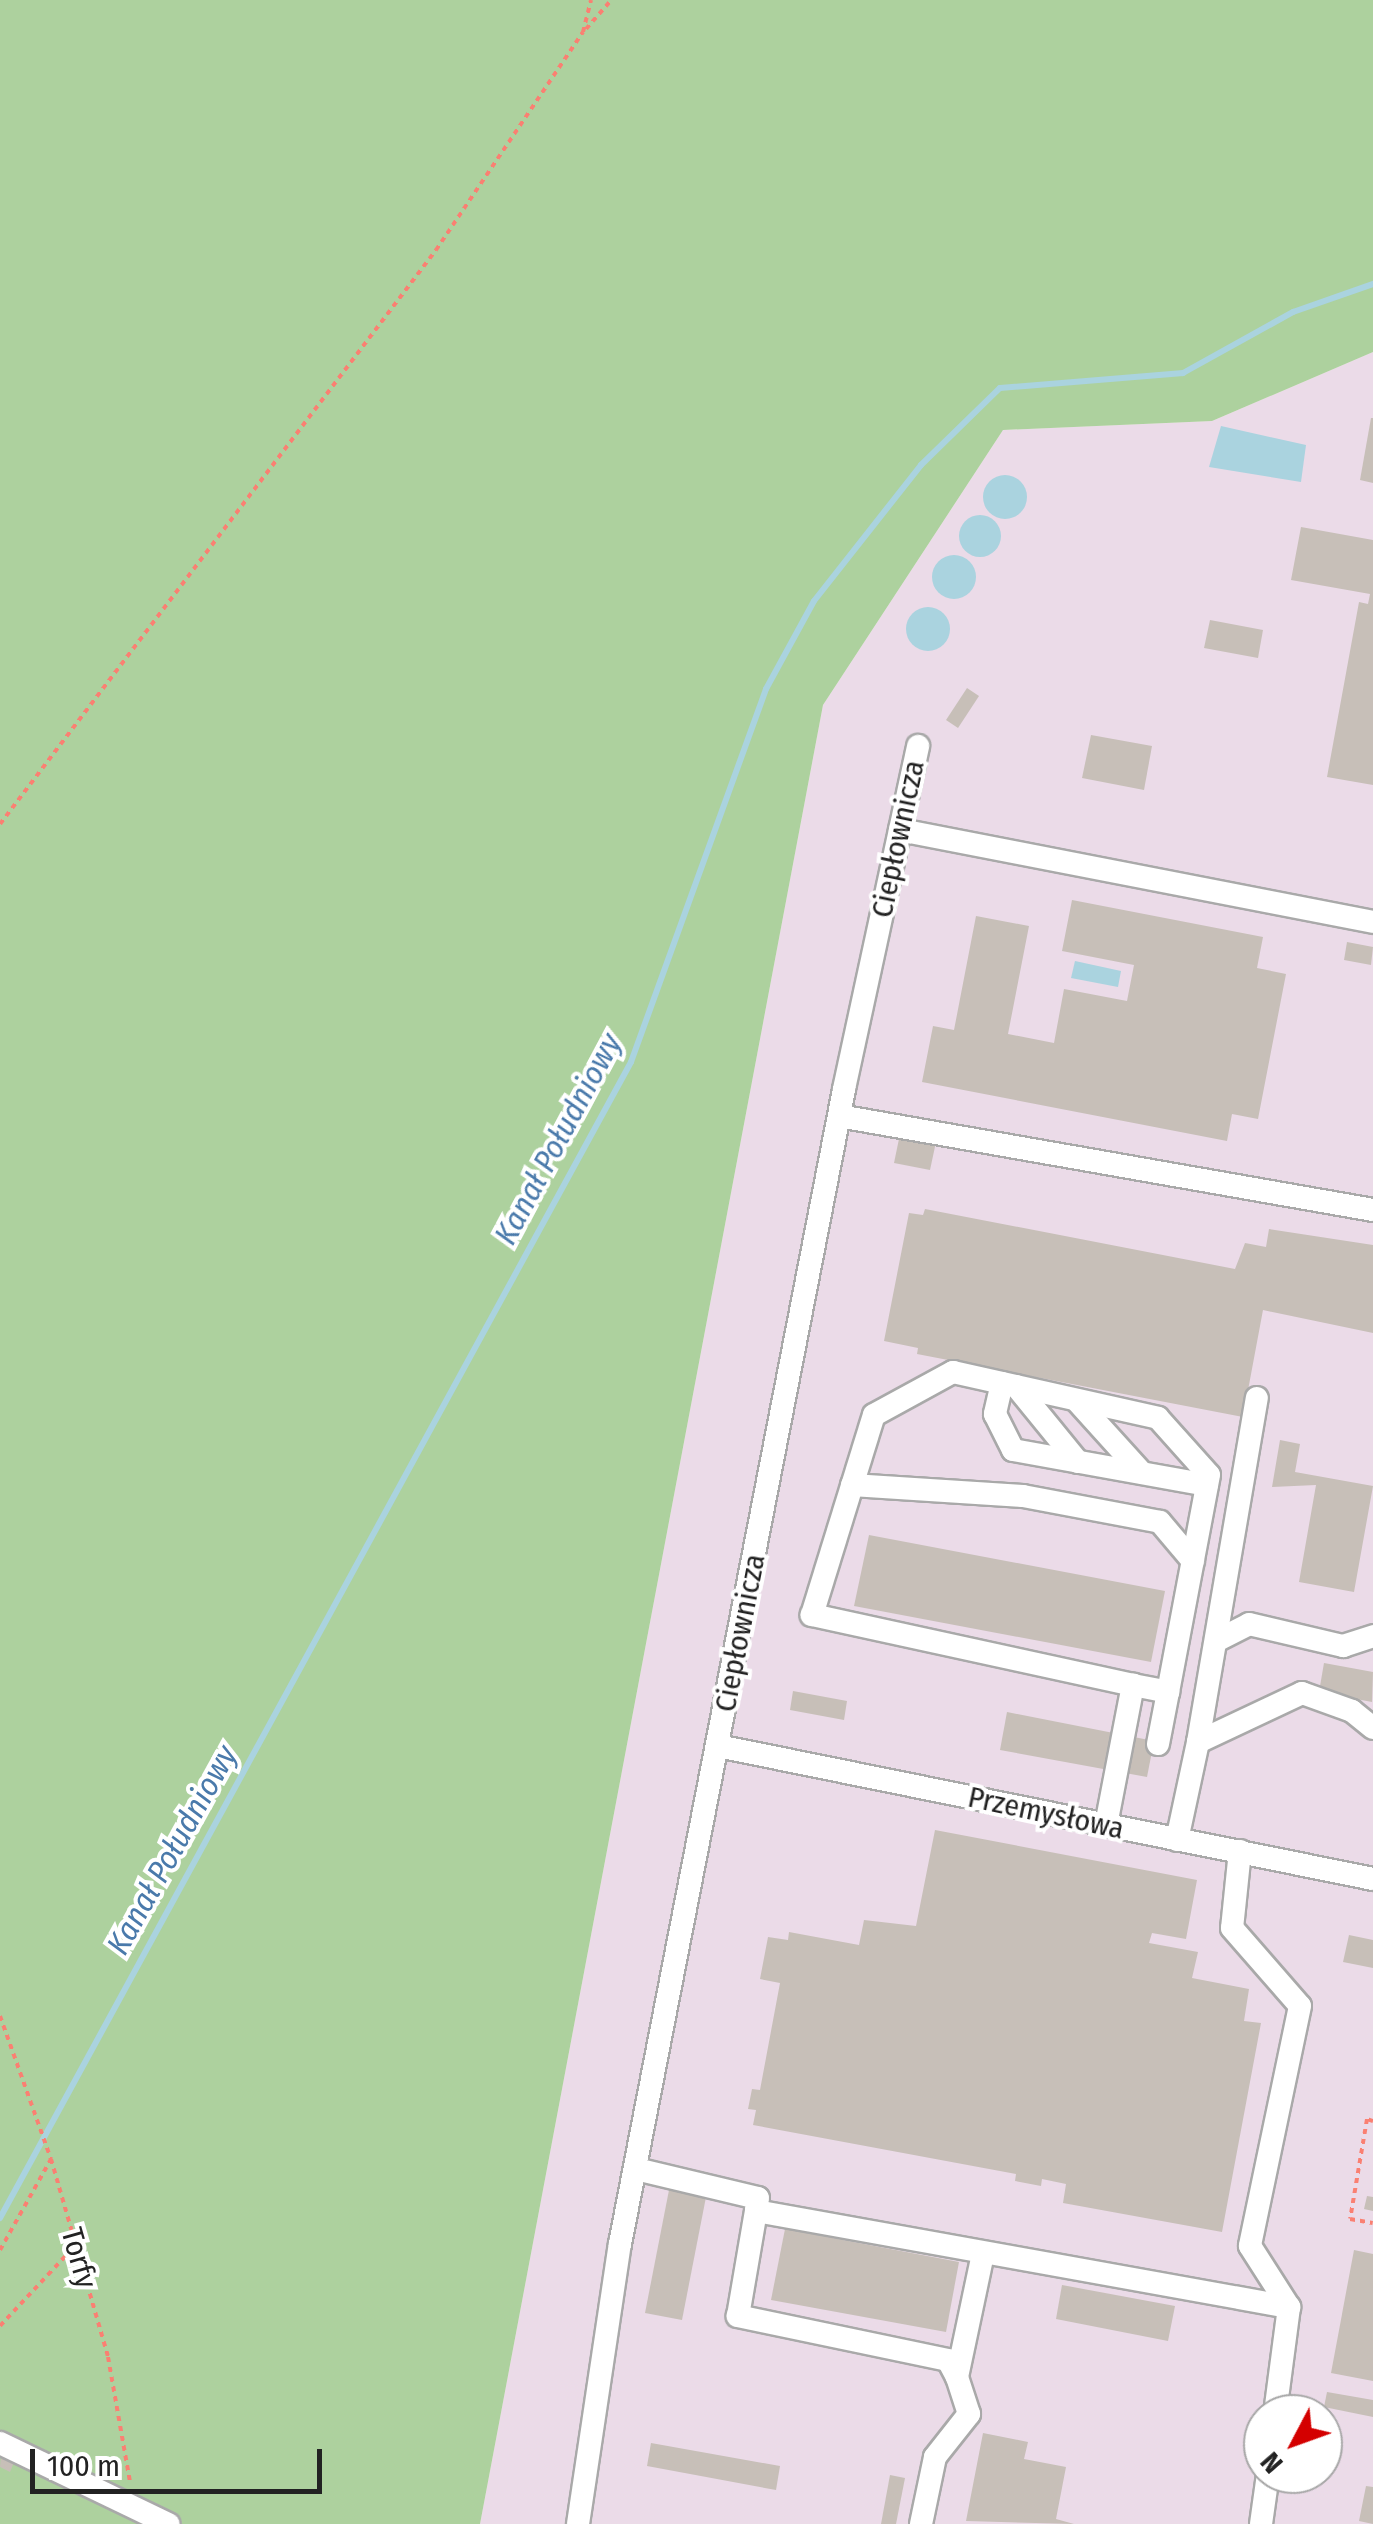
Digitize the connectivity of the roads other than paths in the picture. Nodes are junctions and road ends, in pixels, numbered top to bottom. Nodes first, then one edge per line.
1 (918, 746) dead end
2 (900, 830) junction
3 (1373, 922) edge
4 (838, 1116) junction
5 (1373, 1210) edge
6 (1009, 1385) junction
7 (1257, 1398) dead end
8 (1076, 1400) junction
9 (1078, 1462) junction
10 (1142, 1473) junction
11 (852, 1485) junction
12 (1207, 1485) junction
13 (1193, 1561) junction
14 (1373, 1636) edge
15 (1216, 1640) junction
16 (1134, 1684) junction
17 (1168, 1692) junction
18 (1373, 1728) edge
19 (1198, 1742) junction
20 (1158, 1744) dead end
21 (718, 1746) junction
22 (1106, 1825) junction
23 (1176, 1840) junction
24 (1240, 1851) junction
25 (1373, 1879) edge
26 (636, 2168) junction
27 (756, 2210) junction
28 (984, 2254) junction
29 (1289, 2306) junction
30 (957, 2378) junction
31 (1278, 2394) edge
32 (0, 2443) edge
33 (1266, 2494) edge
34 (168, 2524) edge
35 (578, 2524) edge
36 (921, 2524) edge
37 (1262, 2524) edge

1 - 2 street, Ciepłownicza
2 - 3 street
2 - 4 street, Ciepłownicza
4 - 5 street
4 - 21 street, Ciepłownicza
6 - 8 street
6 - 9 street
6 - 9 street
6 - 11 street
7 - 15 street
8 - 10 street
8 - 12 street
9 - 10 street
10 - 12 street
11 - 13 street
11 - 16 street
12 - 13 street
13 - 17 street
14 - 15 street
15 - 19 street
16 - 17 street
16 - 22 street
17 - 20 street
18 - 19 street
19 - 23 street
21 - 22 street, Przemysłowa
21 - 26 street, Ciepłownicza
22 - 23 street, Przemysłowa
23 - 24 street, Przemysłowa
24 - 25 street, Przemysłowa
24 - 29 street
26 - 27 street
26 - 35 street, Ciepłownicza
27 - 28 street
27 - 30 street
28 - 29 street
28 - 30 street
29 - 31 street
30 - 36 street
32 - 34 street
33 - 37 street

